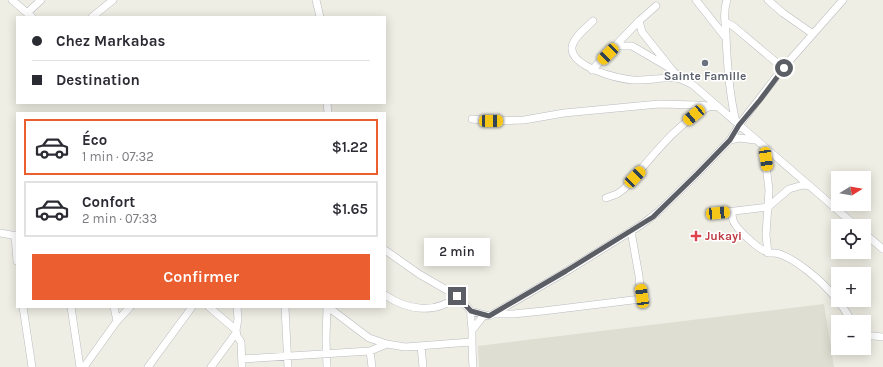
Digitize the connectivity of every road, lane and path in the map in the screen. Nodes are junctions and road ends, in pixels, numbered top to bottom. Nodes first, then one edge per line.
1 (12, 0) edge
2 (40, 0) edge
3 (112, 0) edge
4 (316, 0) edge
5 (696, 0) edge
6 (727, 0) edge
7 (768, 0) edge
8 (843, 0) edge
9 (656, 6) dead end
10 (30, 15) edge
11 (93, 16) edge
12 (320, 16) edge
13 (593, 21) dead end
14 (639, 21) junction
15 (725, 22) junction
16 (733, 26) junction
17 (629, 32) junction
18 (642, 32) junction
19 (813, 34) junction
20 (726, 35) junction
21 (616, 46) junction
22 (632, 46) junction
23 (784, 68) junction
24 (592, 70) junction
25 (673, 70) junction
26 (683, 80) junction
27 (710, 106) junction
28 (719, 108) junction
29 (472, 120) dead end
30 (737, 123) junction
31 (730, 140) junction
32 (755, 140) junction
33 (764, 148) junction
34 (810, 186) junction
35 (606, 198) dead end
36 (768, 207) junction
37 (732, 212) junction
38 (718, 213) dead end
39 (848, 219) edge
40 (631, 231) junction
41 (0, 233) edge
42 (16, 236) edge
43 (871, 239) edge
44 (883, 249) edge
45 (386, 251) edge
46 (768, 253) junction
47 (457, 296) junction
48 (386, 297) edge
49 (23, 308) edge
50 (71, 308) edge
51 (114, 308) edge
52 (129, 308) edge
53 (191, 308) edge
54 (210, 308) edge
55 (237, 308) edge
56 (285, 308) edge
57 (327, 308) edge
58 (328, 308) edge
59 (471, 311) junction
60 (493, 314) junction
61 (484, 315) junction
62 (847, 315) edge
63 (117, 321) junction
64 (472, 329) junction
65 (236, 332) junction
66 (871, 336) edge
67 (883, 337) edge
68 (471, 342) junction
69 (387, 344) junction
70 (421, 346) junction
71 (370, 351) junction
72 (326, 354) junction
73 (287, 356) junction
74 (242, 359) junction
75 (32, 367) edge
76 (80, 367) edge
77 (84, 367) edge
78 (148, 367) edge
79 (211, 367) edge
80 (242, 367) edge
81 (288, 367) edge
82 (327, 367) edge
83 (372, 367) edge
84 (423, 367) edge
85 (473, 367) edge

1 - 10 street
2 - 10 street
3 - 11 street
4 - 12 street
5 - 20 street
6 - 15 street
7 - 19 street
8 - 19 street
9 - 14 street
13 - 24 street
14 - 17 street
14 - 18 street
15 - 16 street
15 - 20 street
16 - 20 street
16 - 23 street
17 - 18 street
17 - 21 street
17 - 22 street
18 - 25 street
19 - 23 street
20 - 30 street
21 - 22 street
21 - 24 street
22 - 25 street
23 - 30 street
24 - 26 street
25 - 26 street
26 - 28 street
27 - 28 street
27 - 29 street
27 - 35 street
28 - 30 street
30 - 31 street
30 - 32 street
31 - 32 street
31 - 40 street
32 - 33 street
33 - 34 street
33 - 36 street
34 - 36 street
34 - 39 street
36 - 37 street
36 - 46 street
37 - 38 street
37 - 46 street
40 - 60 street
40 - 60 street
41 - 42 street
43 - 44 street
45 - 47 street
46 - 62 street
47 - 48 street
47 - 59 street
49 - 75 street
50 - 76 street
51 - 63 street
52 - 63 street
53 - 78 street
54 - 65 street
55 - 65 street
56 - 73 street
57 - 72 street
58 - 69 street
59 - 61 street
59 - 64 street
60 - 61 street
61 - 64 street
63 - 77 street
64 - 68 street
65 - 74 street
65 - 79 street
66 - 67 street
68 - 70 street
68 - 85 street
69 - 70 street
69 - 71 street
70 - 84 street
71 - 72 street
71 - 83 street
72 - 73 street
72 - 82 street
73 - 74 street
73 - 81 street
74 - 80 street

